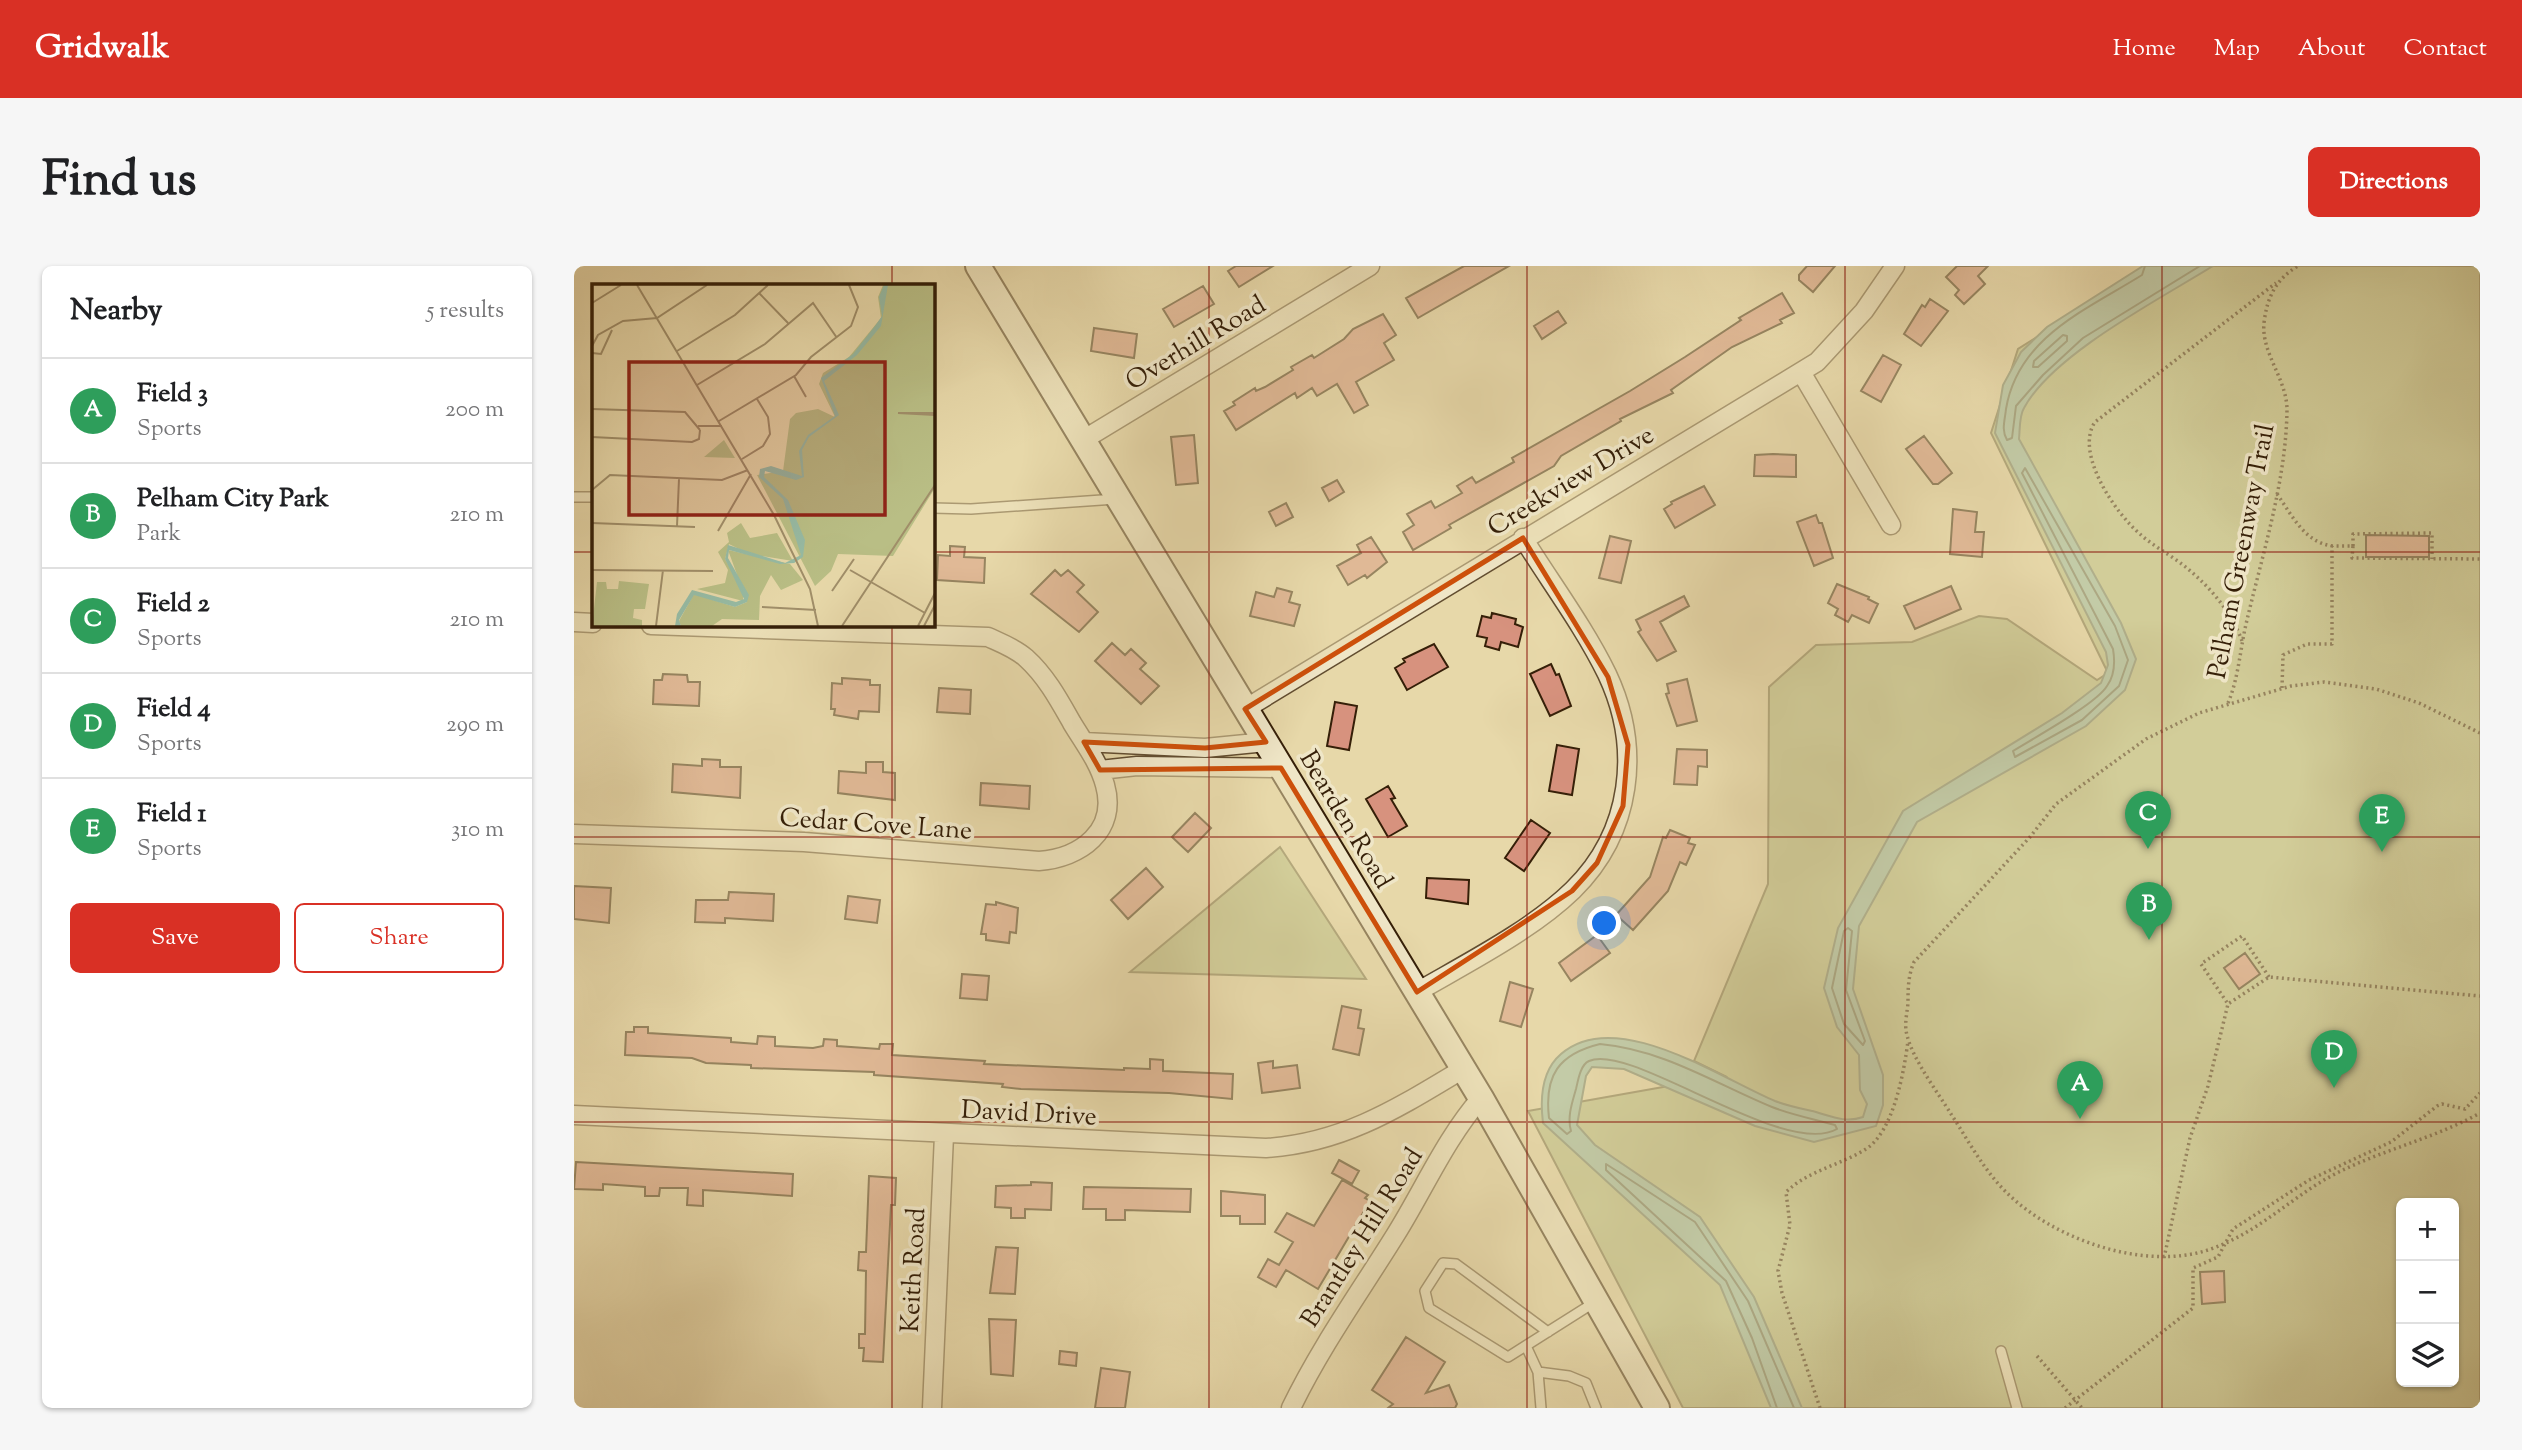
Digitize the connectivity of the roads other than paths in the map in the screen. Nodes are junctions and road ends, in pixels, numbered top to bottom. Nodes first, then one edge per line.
1 (978, 266) edge
2 (1370, 266) edge
3 (1895, 266) edge
4 (1801, 372) junction
5 (1083, 440) junction
6 (574, 497) edge
7 (592, 497) edge
8 (1118, 499) junction
9 (934, 508) edge
10 (1891, 525) dead end
11 (1523, 538) junction
12 (574, 622) edge
13 (592, 623) edge
14 (679, 626) edge
15 (1245, 709) junction
16 (1084, 742) junction
17 (1266, 742) junction
18 (1281, 768) junction
19 (1100, 770) junction
20 (574, 834) edge
21 (1418, 992) junction
22 (1463, 1069) junction
23 (1480, 1098) junction
24 (574, 1115) edge
25 (944, 1135) junction
26 (1597, 1301) junction
27 (1548, 1332) junction
28 (1526, 1346) junction
29 (2001, 1351) dead end
30 (1538, 1372) junction
31 (932, 1408) edge
32 (1291, 1408) edge
33 (1541, 1408) edge
34 (1596, 1408) edge
35 (1657, 1408) edge
36 (2017, 1408) edge

1 - 5 street, Bearden Road
2 - 5 street, Overhill Road
3 - 4 street, Creekview Drive
4 - 10 street
4 - 11 street, Creekview Drive
5 - 8 street, Bearden Road
6 - 7 lane
8 - 9 lane
8 - 15 street, Bearden Road
11 - 15 street, Creekview Drive
11 - 21 street
12 - 13 street
14 - 16 street, Cedar Cove Lane
15 - 17 street, Bearden Road
16 - 17 street
16 - 19 street, Cedar Cove Lane
17 - 18 street, Bearden Road
18 - 19 street
18 - 21 street, Bearden Road
19 - 20 street, Cedar Cove Lane
21 - 22 street, Bearden Road
22 - 23 street, Bearden Road
22 - 25 street, David Drive
23 - 26 street, Bearden Road
23 - 32 street, Brantley Hill Road
24 - 25 street, David Drive
25 - 31 street, Keith Road
26 - 27 lane
26 - 35 street, Bearden Road
27 - 28 lane
27 - 28 lane
28 - 30 lane
29 - 36 lane
30 - 33 lane
30 - 34 lane

